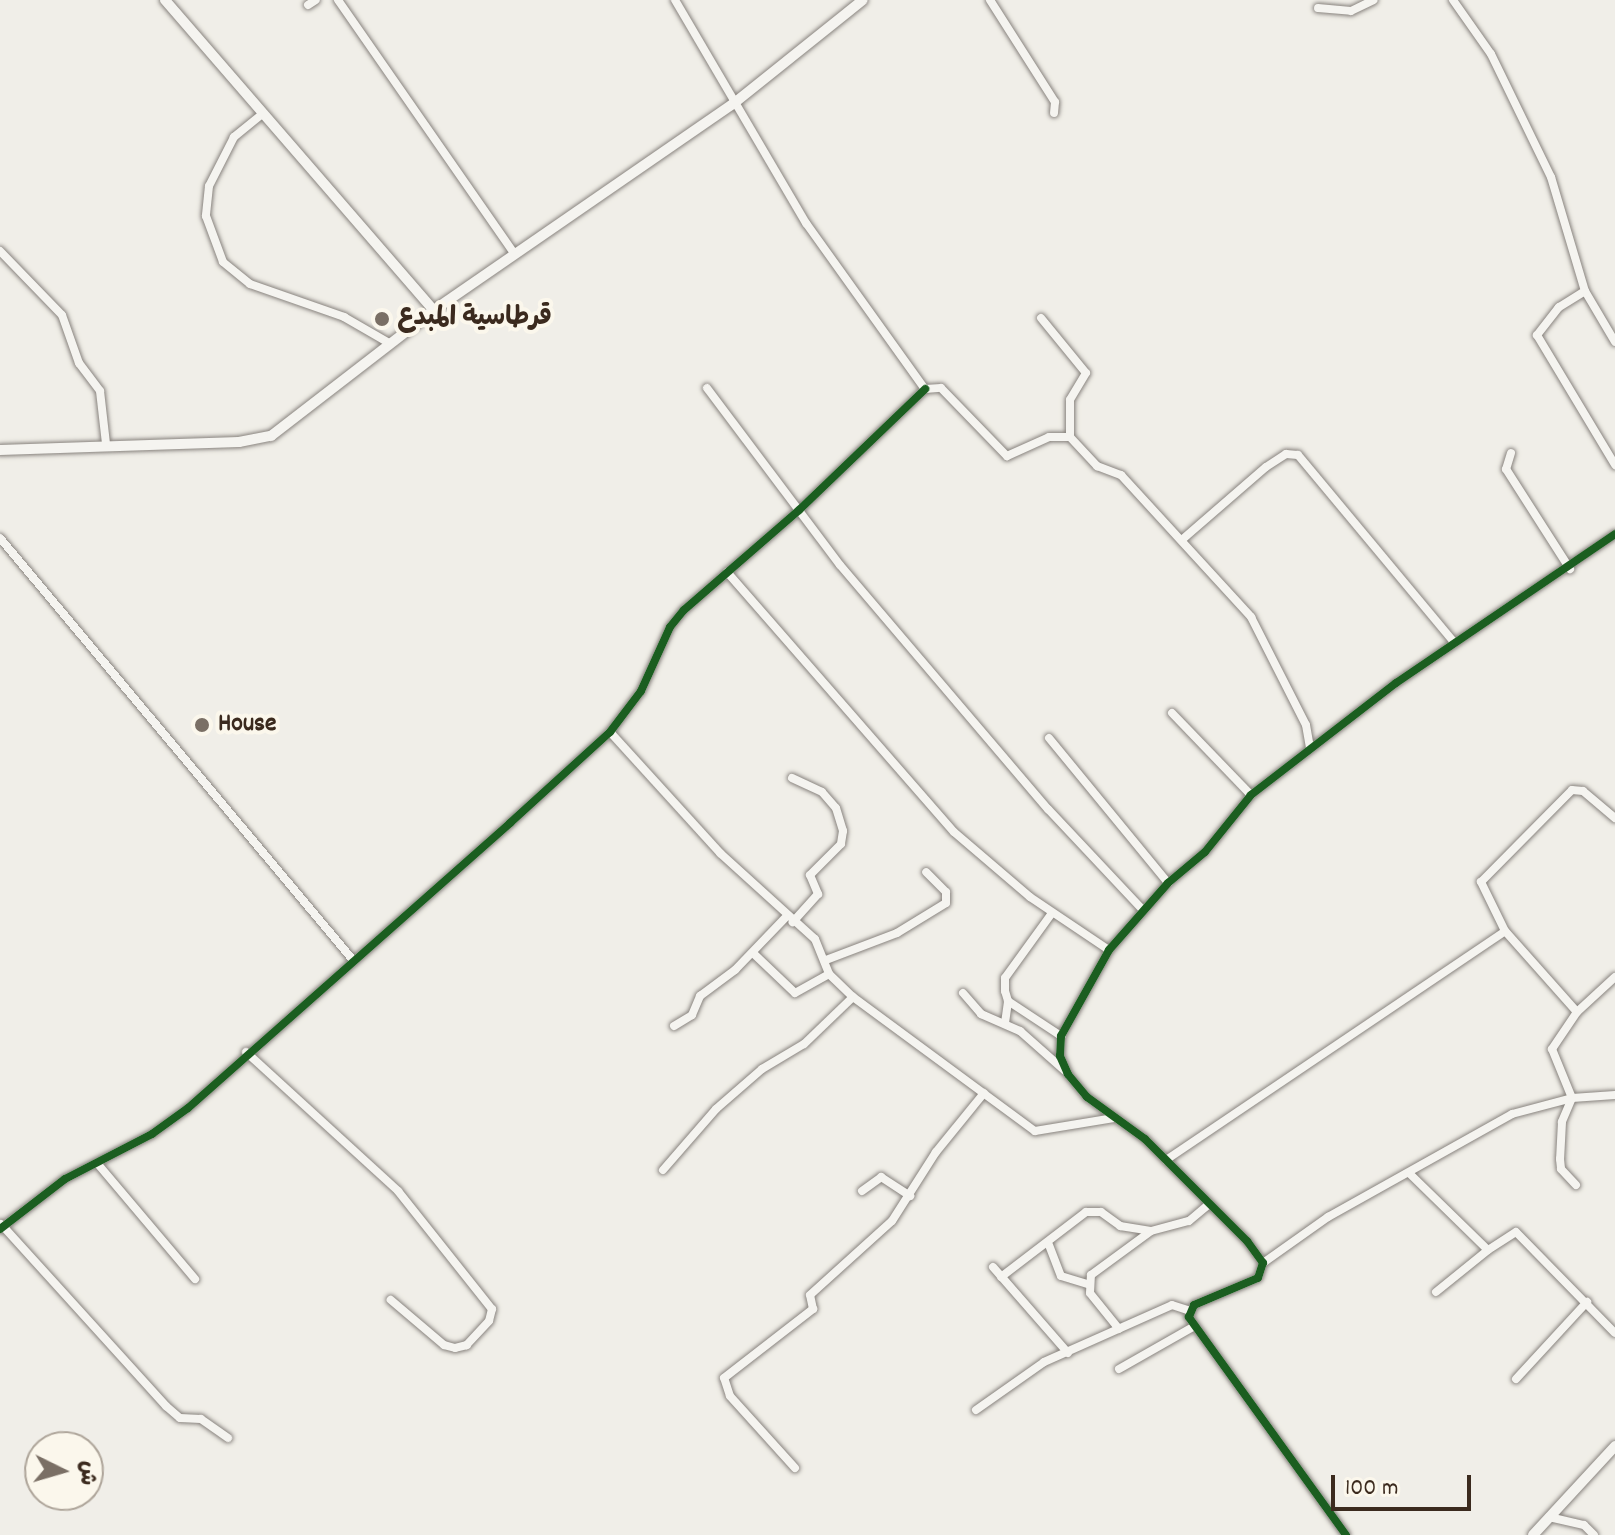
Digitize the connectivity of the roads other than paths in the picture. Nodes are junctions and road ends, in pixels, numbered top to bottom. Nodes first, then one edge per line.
1 (165, 0) edge
2 (338, 0) edge
3 (675, 0) edge
4 (863, 0) edge
5 (990, 0) edge
6 (1374, 0) edge
7 (1453, 0) edge
8 (1318, 8) dead end
9 (733, 104) junction
10 (1054, 113) dead end
11 (261, 115) junction
12 (0, 251) edge
13 (515, 255) junction
14 (1585, 291) junction
15 (434, 310) junction
16 (1041, 318) dead end
17 (1615, 342) edge
18 (389, 343) junction
19 (707, 388) dead end
20 (925, 389) junction
21 (1070, 437) junction
22 (106, 444) junction
23 (0, 450) edge
24 (1511, 453) dead end
25 (1615, 465) edge
26 (799, 510) junction
27 (1615, 534) edge
28 (0, 538) edge
29 (1184, 538) junction
30 (1570, 569) junction
31 (727, 572) junction
32 (1454, 642) junction
33 (1172, 713) dead end
34 (610, 732) junction
35 (1049, 738) dead end
36 (1310, 748) junction
37 (792, 778) dead end
38 (1251, 795) junction
39 (1615, 818) edge
40 (926, 872) dead end
41 (1168, 883) junction
42 (1143, 910) junction
43 (1052, 913) junction
44 (789, 920) junction
45 (1505, 931) junction
46 (1109, 950) junction
47 (753, 953) junction
48 (353, 960) junction
49 (826, 960) junction
50 (829, 974) junction
51 (1615, 977) edge
52 (963, 993) dead end
53 (853, 997) junction
54 (1008, 1001) junction
55 (1577, 1012) junction
56 (1005, 1023) junction
57 (674, 1026) dead end
58 (1061, 1036) junction
59 (246, 1052) junction
60 (1068, 1074) junction
61 (984, 1093) junction
62 (1615, 1095) edge
63 (1572, 1098) junction
64 (1114, 1118) junction
65 (1166, 1160) junction
66 (97, 1163) junction
67 (663, 1170) dead end
68 (1409, 1173) junction
69 (1576, 1185) dead end
70 (862, 1191) dead end
71 (910, 1196) junction
72 (1208, 1205) junction
73 (1, 1226) edge
74 (1151, 1231) junction
75 (1049, 1245) junction
76 (1488, 1250) junction
77 (1263, 1263) junction
78 (993, 1267) dead end
79 (1001, 1277) junction
80 (195, 1279) dead end
81 (1090, 1285) junction
82 (1436, 1292) dead end
83 (391, 1300) dead end
84 (1587, 1302) junction
85 (1190, 1311) junction
86 (1193, 1327) junction
87 (1119, 1329) junction
88 (1615, 1333) edge
89 (1068, 1353) junction
90 (1119, 1369) dead end
91 (1516, 1379) dead end
92 (976, 1410) dead end
93 (228, 1438) dead end
94 (1615, 1446) edge
95 (795, 1468) dead end
96 (1549, 1517) junction
97 (1346, 1535) edge
98 (1533, 1535) edge
99 (1594, 1535) edge

1 - 11 street
2 - 13 street
3 - 9 street
4 - 9 street
5 - 10 street
6 - 8 street
7 - 14 street
9 - 13 street
9 - 20 street
11 - 15 street
11 - 18 street
12 - 22 street
13 - 15 street
14 - 17 street
14 - 25 street
15 - 18 street
16 - 21 street
18 - 22 street
19 - 26 street
20 - 21 street
20 - 26 street
21 - 29 street
22 - 23 street
24 - 30 street
26 - 31 street
26 - 42 street
27 - 30 street
28 - 48 street
29 - 32 street
29 - 36 street
30 - 32 street
31 - 34 street
31 - 43 street
32 - 36 street
33 - 38 street
34 - 44 street
34 - 48 street
35 - 41 street
36 - 38 street
37 - 44 street
38 - 41 street
39 - 45 street
40 - 49 street
41 - 42 street
42 - 46 street
43 - 46 street
43 - 54 street
44 - 47 street
44 - 49 street
45 - 55 street
45 - 65 street
46 - 58 street
47 - 50 street
47 - 57 street
48 - 59 street
49 - 50 street
50 - 53 street
51 - 55 street
52 - 56 street
53 - 61 street
53 - 67 street
54 - 56 street
54 - 58 street
55 - 63 street
56 - 60 street
58 - 60 street
59 - 66 street
59 - 83 street
60 - 64 street
61 - 64 street
61 - 71 street
62 - 63 street
63 - 68 street
63 - 69 street
64 - 65 street
65 - 72 street
66 - 73 street
66 - 80 street
68 - 76 street
68 - 77 street
70 - 71 street
71 - 95 street
72 - 74 street
72 - 77 street
73 - 93 street
74 - 75 street
74 - 81 street
75 - 79 street
75 - 81 street
76 - 82 street
76 - 84 street
77 - 85 street
78 - 79 street
79 - 89 street
81 - 87 street
84 - 88 street
84 - 91 street
85 - 86 street
85 - 87 street
86 - 90 street
86 - 97 street
87 - 89 street
89 - 92 street
94 - 96 street
96 - 98 street
96 - 99 street

